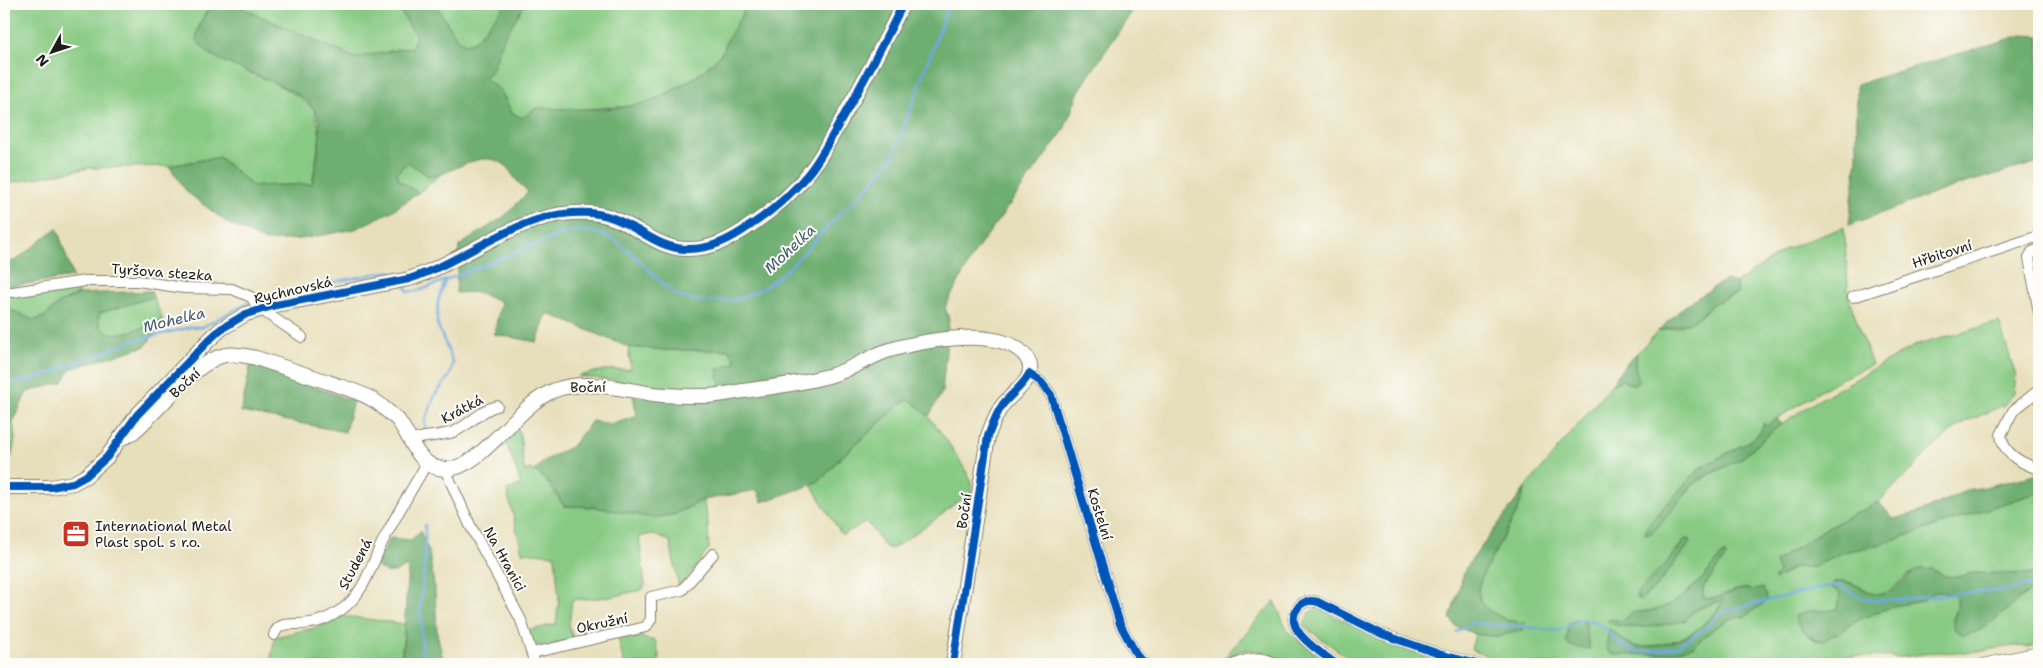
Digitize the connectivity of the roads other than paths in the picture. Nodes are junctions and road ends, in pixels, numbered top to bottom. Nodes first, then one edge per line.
1 (903, 4) edge
2 (2039, 236) edge
3 (2039, 249) edge
4 (4, 292) edge
5 (1853, 298) dead end
6 (256, 304) junction
7 (2039, 313) edge
8 (302, 337) dead end
9 (1029, 374) junction
10 (2039, 390) edge
11 (497, 406) dead end
12 (120, 438) junction
13 (410, 440) junction
14 (427, 463) junction
15 (445, 469) junction
16 (2039, 469) edge
17 (4, 487) edge
18 (713, 554) dead end
19 (274, 635) dead end
20 (2039, 652) edge
21 (532, 653) junction
22 (535, 664) edge
23 (953, 664) edge
24 (1145, 664) edge
25 (1236, 664) edge
26 (1276, 664) edge
27 (1336, 664) edge
28 (1477, 664) edge
29 (1983, 664) edge

1 - 6 street, Rychnovská
2 - 5 street, Hřbitovní
3 - 7 street
4 - 6 street, Tyršova stezka
6 - 8 street, Tyršova stezka
6 - 12 street, Rychnovská
9 - 15 street, Boční
9 - 23 street, Boční
9 - 24 street, Kostelní
10 - 16 street
11 - 13 street, Krátká
12 - 13 street, Boční
12 - 17 street, Rychnovská
13 - 14 street, Boční
14 - 15 street
14 - 19 street, Studená
15 - 21 street, Na Hranici
18 - 21 street, Okružní
20 - 29 street
21 - 22 street, Na Hranici
25 - 26 street
27 - 28 street

